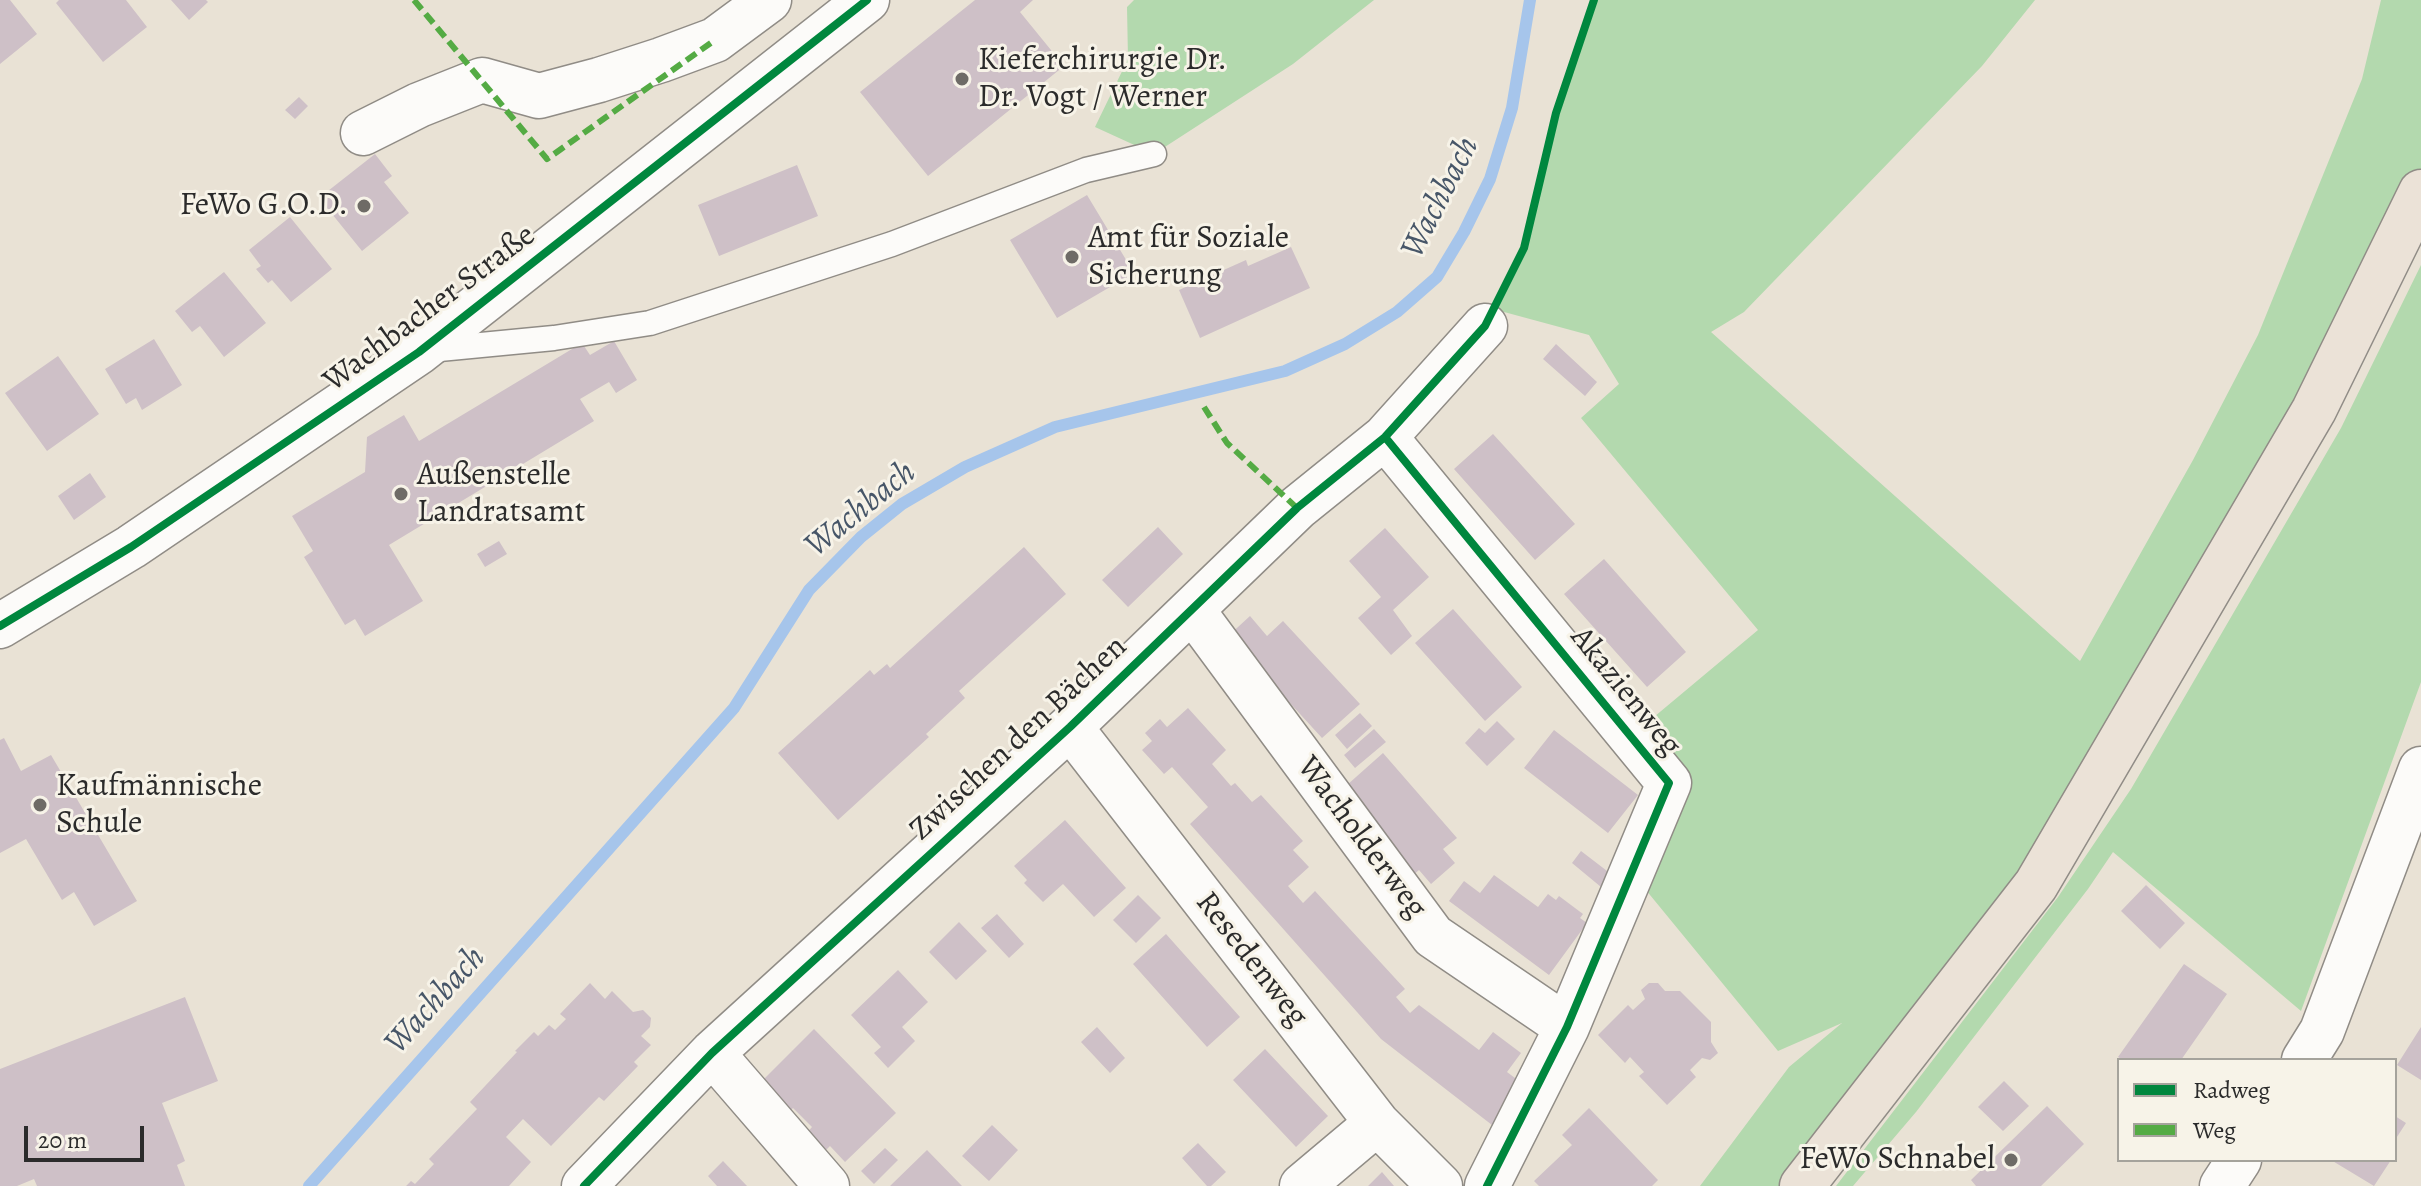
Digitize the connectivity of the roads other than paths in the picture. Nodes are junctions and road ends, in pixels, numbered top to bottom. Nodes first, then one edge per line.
1 (769, 0) edge
2 (867, 0) edge
3 (363, 133) dead end
4 (1154, 154) dead end
5 (2421, 192) edge
6 (1485, 326) dead end
7 (419, 352) junction
8 (1385, 437) junction
9 (1193, 611) junction
10 (0, 626) edge
11 (1070, 727) junction
12 (2421, 769) edge
13 (1567, 1027) junction
14 (712, 1053) junction
15 (2305, 1058) edge
16 (1377, 1123) junction
17 (2238, 1162) edge
18 (584, 1186) edge
19 (827, 1186) edge
20 (1302, 1186) edge
21 (1440, 1186) edge
22 (1487, 1186) edge
23 (1802, 1186) edge
24 (2222, 1186) edge

1 - 3 street
2 - 7 street, Wachbacher Straße
4 - 7 lane
5 - 23 main road
6 - 8 street, Zwischen den Bächen
7 - 10 street, Wachbacher Straße
8 - 9 street, Zwischen den Bächen
8 - 13 street, Akazienweg
9 - 11 street, Zwischen den Bächen
9 - 13 street, Wacholderweg
11 - 14 street, Zwischen den Bächen
11 - 16 street, Resedenweg
12 - 15 street
13 - 22 street, Akazienweg
14 - 18 street, Zwischen den Bächen
14 - 19 street
16 - 20 street
16 - 21 street, Resedenweg
17 - 24 street

